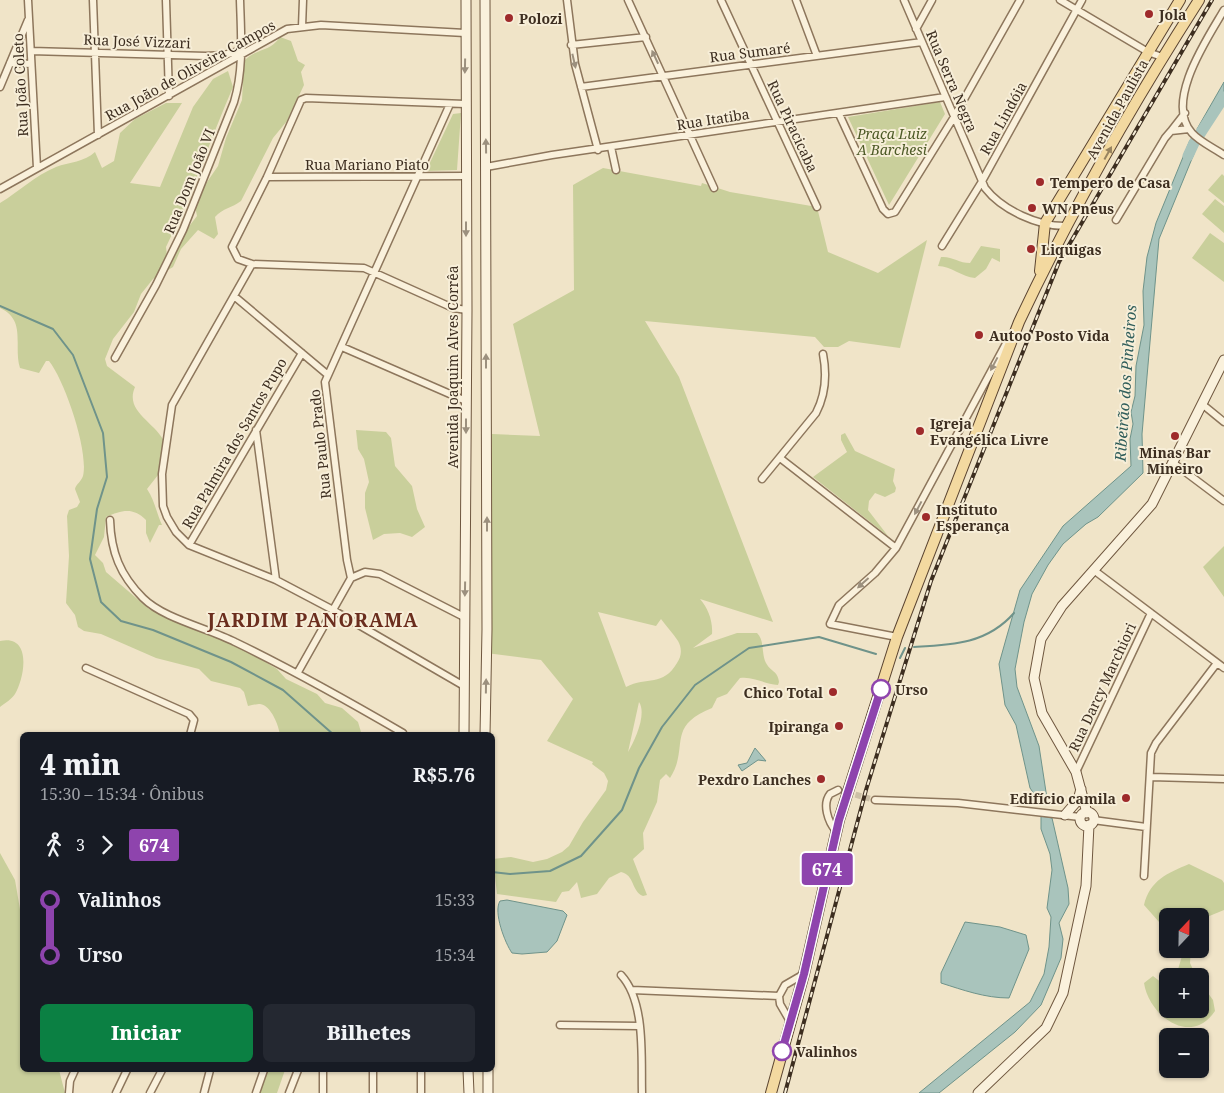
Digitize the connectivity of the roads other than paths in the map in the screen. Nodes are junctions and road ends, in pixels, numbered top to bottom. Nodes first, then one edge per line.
1 (28, 0) edge
2 (94, 0) edge
3 (166, 0) edge
4 (240, 0) edge
5 (303, 0) edge
6 (466, 0) edge
7 (485, 0) edge
8 (567, 0) edge
9 (628, 0) edge
10 (721, 0) edge
11 (796, 0) edge
12 (904, 0) edge
13 (932, 0) edge
14 (1020, 0) edge
15 (1060, 0) edge
16 (1082, 0) edge
17 (1180, 0) edge
18 (1199, 0) edge
19 (1078, 9) junction
20 (1224, 10) edge
21 (29, 19) junction
22 (302, 26) junction
23 (916, 28) junction
24 (466, 33) junction
25 (646, 37) junction
26 (922, 42) junction
27 (571, 45) junction
28 (31, 51) junction
29 (96, 52) junction
30 (1148, 52) junction
31 (242, 53) junction
32 (168, 55) junction
33 (817, 56) junction
34 (1162, 57) junction
35 (10, 63) junction
36 (31, 64) junction
37 (751, 65) junction
38 (664, 76) junction
39 (0, 87) edge
40 (581, 87) junction
41 (169, 96) junction
42 (945, 97) junction
43 (450, 104) junction
44 (465, 104) junction
45 (1185, 112) junction
46 (839, 114) junction
47 (954, 117) junction
48 (777, 122) junction
49 (1171, 131) junction
50 (1191, 132) junction
51 (98, 135) junction
52 (691, 136) junction
53 (611, 147) junction
54 (598, 150) junction
55 (1224, 154) edge
56 (486, 167) junction
57 (37, 168) junction
58 (616, 170) dead end
59 (466, 176) junction
60 (267, 177) junction
61 (418, 177) junction
62 (981, 183) junction
63 (714, 188) dead end
64 (0, 189) edge
65 (817, 207) dead end
66 (1116, 220) dead end
67 (1044, 223) junction
68 (1068, 226) junction
69 (942, 246) dead end
70 (252, 264) junction
71 (375, 273) junction
72 (1040, 275) junction
73 (234, 296) junction
74 (467, 310) junction
75 (1019, 322) junction
76 (342, 347) junction
77 (302, 353) junction
78 (823, 354) dead end
79 (115, 358) dead end
80 (1224, 360) edge
81 (328, 374) junction
82 (466, 402) junction
83 (1202, 404) junction
84 (1224, 422) edge
85 (256, 430) junction
86 (780, 458) junction
87 (1172, 462) junction
88 (762, 479) dead end
89 (1224, 501) edge
90 (110, 520) dead end
91 (189, 545) junction
92 (896, 548) junction
93 (1095, 571) junction
94 (352, 578) junction
95 (276, 580) junction
96 (333, 610) junction
97 (1151, 613) junction
98 (464, 617) junction
99 (897, 637) junction
100 (1217, 663) junction
101 (86, 668) dead end
102 (1224, 668) edge
103 (298, 672) junction
104 (464, 686) junction
105 (191, 732) edge
106 (401, 732) edge
107 (464, 732) edge
108 (485, 732) edge
109 (1076, 772) junction
110 (1224, 772) edge
111 (1151, 777) junction
112 (1221, 779) edge
113 (1081, 787) junction
114 (838, 790) dead end
115 (875, 800) tunnel mouth
116 (1066, 815) junction
117 (1084, 815) junction
118 (1091, 823) junction
119 (1146, 827) junction
120 (836, 831) junction
121 (1144, 876) dead end
122 (804, 974) junction
123 (621, 975) dead end
124 (632, 990) junction
125 (779, 996) junction
126 (791, 1024) junction
127 (560, 1025) dead end
128 (640, 1026) junction
129 (74, 1072) edge
130 (126, 1072) edge
131 (161, 1072) edge
132 (209, 1072) edge
133 (263, 1072) edge
134 (297, 1072) edge
135 (323, 1072) edge
136 (372, 1072) edge
137 (421, 1072) edge
138 (468, 1072) edge
139 (488, 1072) edge
140 (69, 1093) edge
141 (116, 1093) edge
142 (150, 1093) edge
143 (204, 1093) edge
144 (256, 1093) edge
145 (289, 1093) edge
146 (323, 1093) edge
147 (373, 1093) edge
148 (421, 1093) edge
149 (469, 1093) edge
150 (488, 1093) edge
151 (642, 1093) edge
152 (771, 1093) edge
153 (978, 1093) edge

1 - 21 street, Rua João Coleto
2 - 29 street
3 - 32 street
4 - 31 street, Rua Dom João VI
5 - 22 street
6 - 24 main road, Avenida Joaquim Alves Corrêa
56 -> 7 main road
8 - 27 street
9 - 25 street
10 - 37 street, Rua Piracicaba
11 - 33 street
12 - 23 street, Rua Serra Negra
13 - 23 street
14 - 47 street
15 - 19 street
16 - 19 street, Rua Lindóia
17 - 30 main road, Avenida Paulista
18 - 34 main road, Avenida Paulista
19 - 30 street
19 - 62 street, Rua Lindóia
20 - 45 street
21 - 28 street, Rua João Coleto
21 - 35 street
22 - 24 street, Rua João de Oliveira Campos
22 - 31 street, Rua João de Oliveira Campos
23 - 26 street, Rua Serra Negra
24 -> 44 main road, Avenida Joaquim Alves Corrêa
25 - 27 street
38 -> 25 street
26 - 33 street, Rua Sumaré
26 - 42 street, Rua Serra Negra
27 -> 40 street
28 - 29 street, Rua José Vizzari
28 - 36 street, Rua João Coleto
29 - 32 street, Rua José Vizzari
29 - 51 street
30 - 34 street
30 - 67 main road, Avenida Paulista
31 - 32 street, Rua José Vizzari
31 - 41 street, Rua João de Oliveira Campos
31 - 79 street, Rua Dom João VI
32 - 41 street
33 - 37 street, Rua Sumaré
68 -> 34 main road, Avenida Paulista
35 - 36 street
35 - 39 street
36 - 57 street, Rua João Coleto
37 - 38 street, Rua Sumaré
37 - 48 street, Rua Piracicaba
38 - 40 street, Rua Sumaré
38 - 52 street
40 - 54 street
41 - 51 street, Rua João de Oliveira Campos
42 - 46 street, Rua Itatiba
42 - 47 street, Rua Serra Negra
43 - 44 street
43 - 60 street
43 - 61 street, Rua Paulo Prado
44 - 59 main road, Avenida Joaquim Alves Corrêa
45 - 49 street
45 - 50 street
46 - 47 street
46 - 48 street, Rua Itatiba
47 - 62 street, Rua Serra Negra
48 - 52 street, Rua Itatiba
48 - 65 street, Rua Piracicaba
49 - 50 street
49 - 66 street
50 - 55 street
51 - 57 street, Rua João de Oliveira Campos
52 - 53 street, Rua Itatiba
52 - 63 street
53 - 54 street, Rua Itatiba
53 - 58 street
54 - 56 street, Rua Itatiba
108 -> 56 main road
57 - 64 street, Rua João de Oliveira Campos
59 - 61 street, Rua Mariano Piato
59 -> 74 main road, Avenida Joaquim Alves Corrêa
60 - 61 street, Rua Mariano Piato
60 - 70 street
61 - 71 street, Rua Paulo Prado
62 - 67 street, Rua Serra Negra
62 - 69 street, Rua Lindóia
67 - 68 street, Rua Serra Negra
67 - 72 main road, Avenida Paulista
68 - 72 main road, Avenida Paulista
70 - 71 street
70 - 73 street
71 - 74 street
71 - 76 street, Rua Paulo Prado
72 - 75 main road
73 - 77 street
73 - 91 street
74 - 82 main road, Avenida Joaquim Alves Corrêa
75 -> 92 street
75 - 99 main road
76 - 81 street, Rua Paulo Prado
76 - 82 street
77 - 81 street
77 - 85 street, Rua Palmira dos Santos Pupo
78 - 86 street
80 - 83 main road
81 - 94 street, Rua Paulo Prado
82 -> 98 main road, Avenida Joaquim Alves Corrêa
83 - 84 street
83 - 87 main road
85 - 91 street, Rua Palmira dos Santos Pupo
85 - 95 street
86 - 88 street
86 - 92 street
87 - 89 street
87 - 93 main road
90 - 103 street
91 - 95 street
92 -> 99 street
93 - 97 street
93 - 109 main road
94 - 96 street
94 - 98 street
95 - 96 street
96 - 103 street
96 - 104 street
97 - 100 street
97 - 109 street, Rua Darcy Marchiori
98 - 104 main road, Avenida Joaquim Alves Corrêa
99 - 120 main road
100 - 102 street
100 - 111 street
101 - 105 street
103 - 106 street
104 - 107 main road, Avenida Joaquim Alves Corrêa
109 - 113 main road
110 - 112 street
111 - 112 street
111 - 119 street
113 - 116 main road
113 - 117 main road
114 - 120 street
115 - 116 street
116 - 117 street
117 - 118 main road
118 - 119 street
118 - 153 main road
119 - 121 street
120 - 122 main road
122 - 125 street
122 - 126 main road
123 - 124 street
124 - 125 street
124 - 128 street
125 - 126 street
126 - 152 main road
127 - 128 street
128 - 151 street
129 - 140 street
130 - 141 street
131 - 142 street
132 - 143 street
133 - 144 street
134 - 145 street
135 - 146 street
136 - 147 street
137 - 148 street
138 - 149 main road
139 - 150 main road

